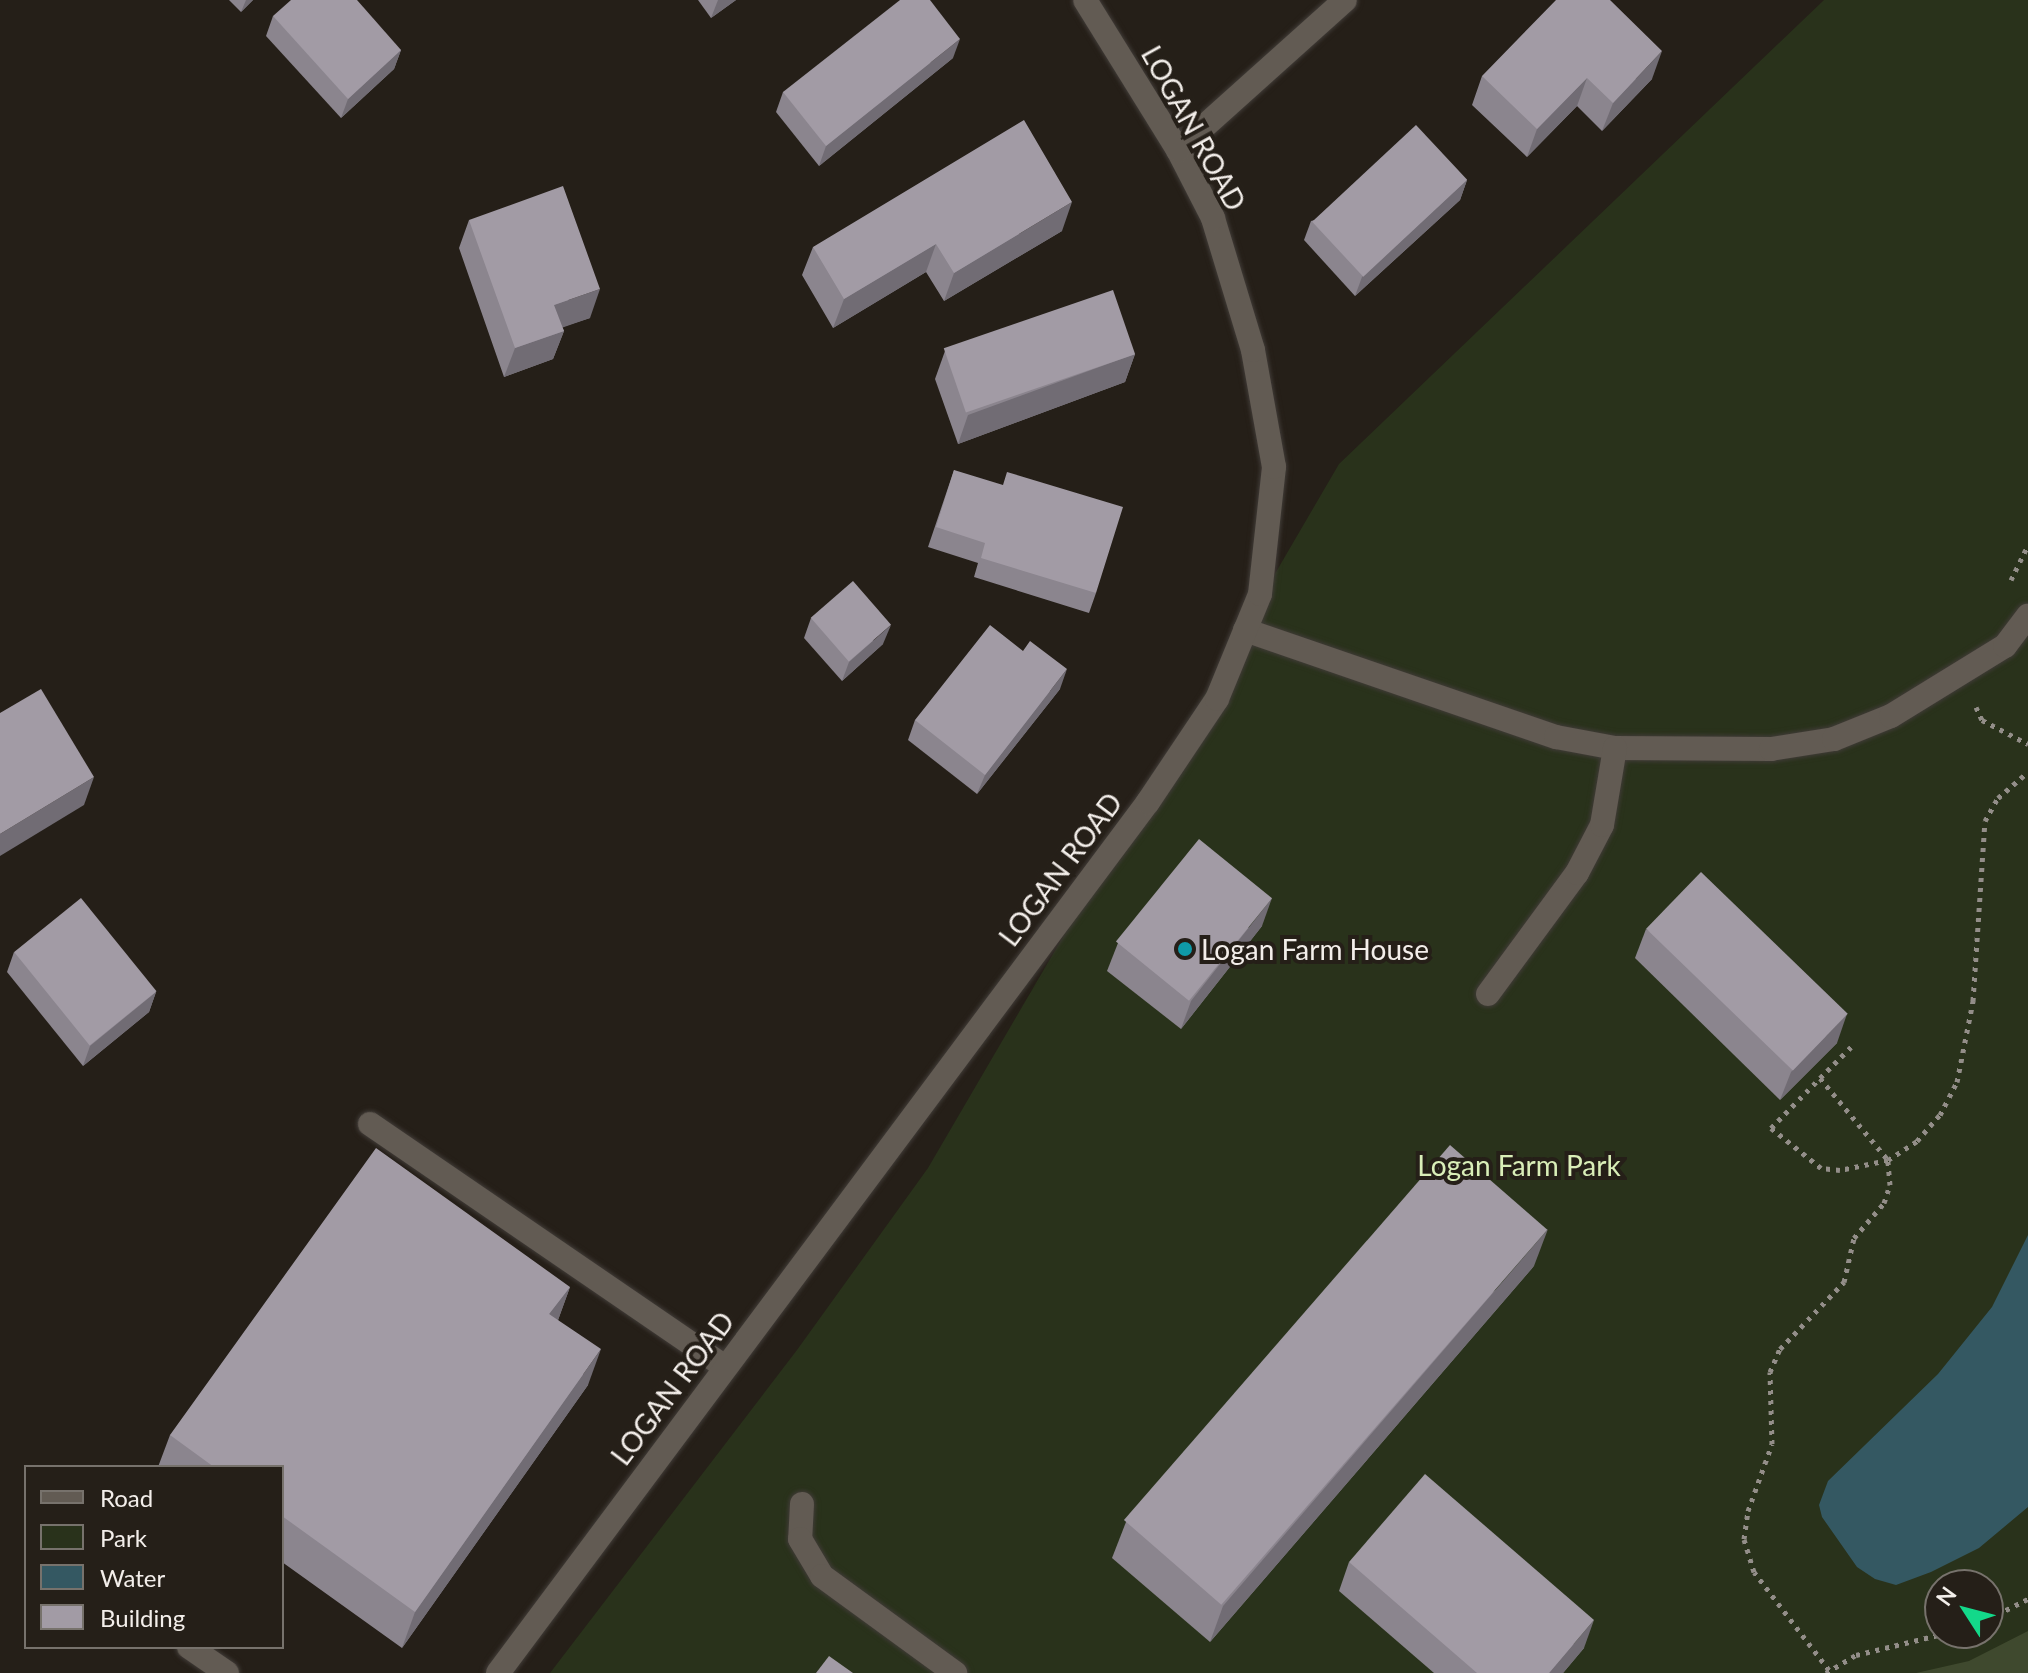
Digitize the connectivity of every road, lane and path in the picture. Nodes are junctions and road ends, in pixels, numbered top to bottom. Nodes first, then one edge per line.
1 (1085, 0) edge
2 (1345, 0) edge
3 (1178, 150) junction
4 (2028, 616) edge
5 (1245, 630) junction
6 (1982, 720) dead end
7 (2028, 744) edge
8 (1615, 748) junction
9 (2028, 772) edge
10 (1488, 994) dead end
11 (1851, 1047) dead end
12 (1820, 1078) junction
13 (370, 1124) dead end
14 (1888, 1160) junction
15 (725, 1367) junction
16 (802, 1504) dead end
17 (2028, 1599) edge
18 (2004, 1611) edge
19 (1924, 1638) edge
20 (192, 1649) edge
21 (1827, 1671) edge
22 (227, 1673) edge
23 (498, 1673) edge
24 (955, 1673) edge

1 - 3 street, LOGAN ROAD
2 - 3 street
3 - 5 street, LOGAN ROAD
4 - 8 street
5 - 8 street
5 - 15 street, LOGAN ROAD
6 - 7 path
8 - 10 street
9 - 14 path
11 - 12 path
12 - 14 path
12 - 14 path
13 - 15 street
14 - 21 path
15 - 23 street, LOGAN ROAD
16 - 24 street
17 - 18 path
19 - 21 path
20 - 22 street

